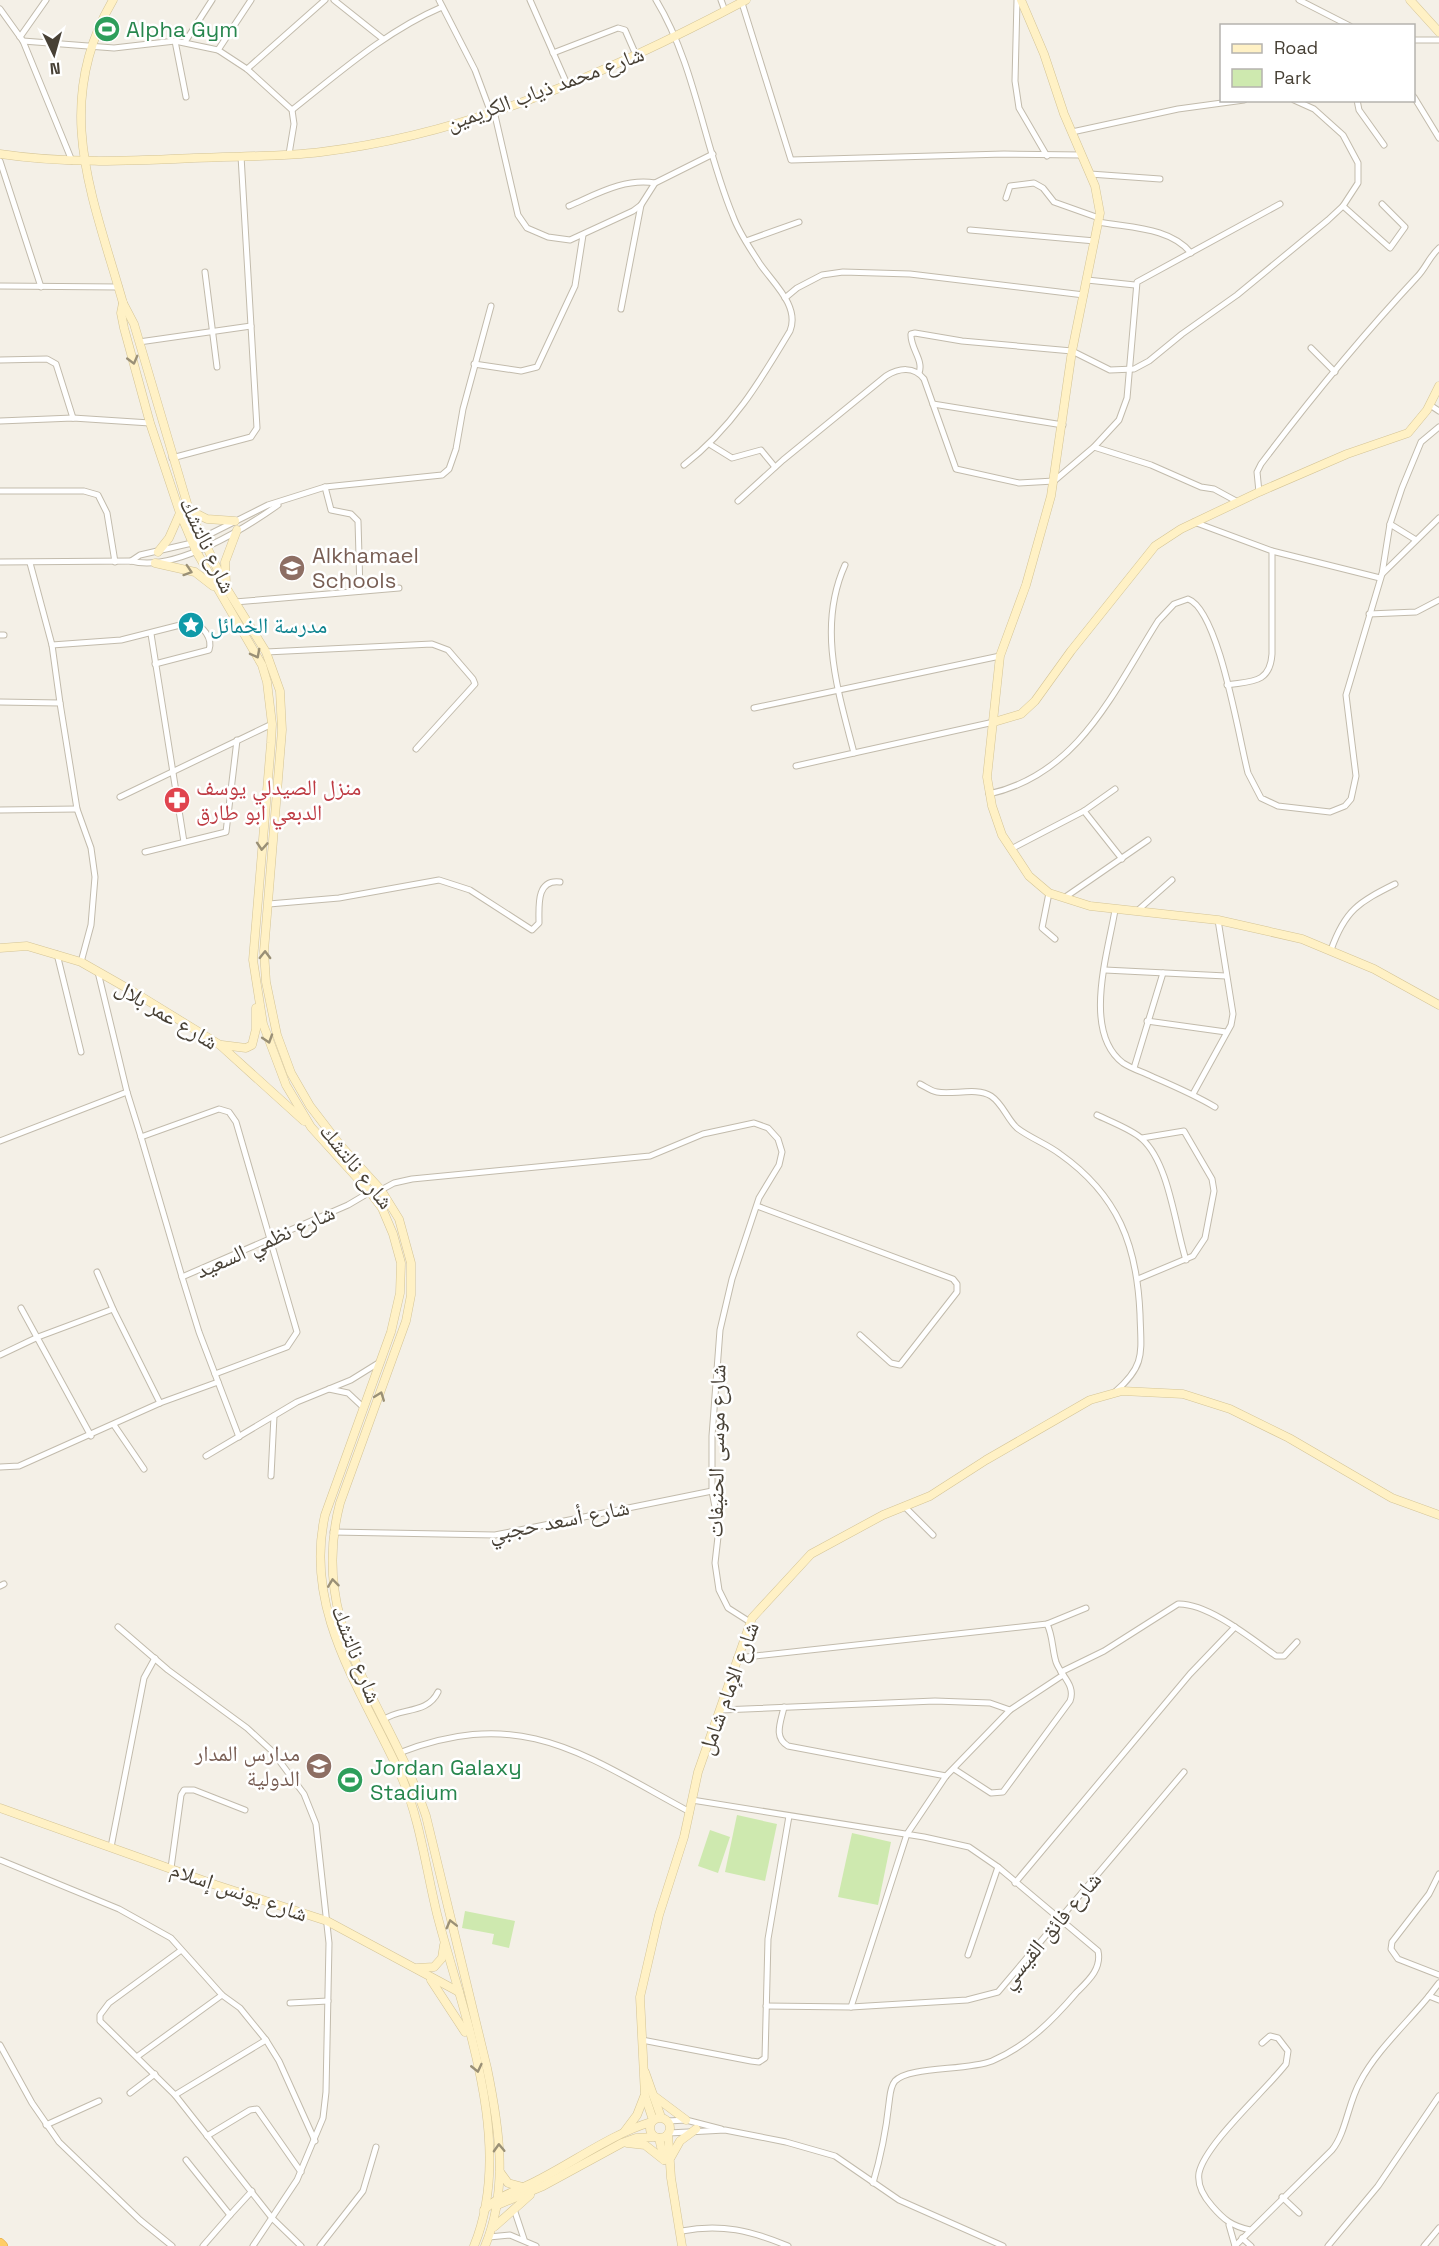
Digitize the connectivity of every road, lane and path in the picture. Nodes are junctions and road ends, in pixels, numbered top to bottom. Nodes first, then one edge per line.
1 (45, 0) edge
2 (113, 0) edge
3 (212, 0) edge
4 (250, 0) edge
5 (325, 0) edge
6 (334, 0) edge
7 (439, 0) edge
8 (530, 0) edge
9 (656, 0) edge
10 (721, 0) edge
11 (1019, 0) edge
12 (1299, 0) edge
13 (1410, 0) edge
14 (744, 1) edge
15 (442, 7) junction
16 (0, 9) edge
17 (725, 11) junction
18 (1346, 24) edge
19 (1439, 32) edge
20 (674, 38) junction
21 (21, 39) junction
22 (383, 39) junction
23 (1415, 40) edge
24 (1439, 40) edge
25 (175, 41) junction
26 (185, 42) junction
27 (91, 46) junction
28 (218, 50) junction
29 (553, 53) junction
30 (636, 56) junction
31 (248, 69) junction
32 (567, 84) junction
33 (186, 97) dead end
34 (1415, 100) edge
35 (1229, 102) edge
36 (1298, 102) edge
37 (1357, 102) edge
38 (292, 110) junction
39 (492, 112) junction
40 (1072, 132) junction
41 (1439, 138) edge
42 (1384, 145) dead end
43 (0, 154) edge
44 (289, 154) junction
45 (713, 154) junction
46 (1082, 155) junction
47 (241, 156) junction
48 (1047, 156) junction
49 (0, 161) edge
50 (73, 162) junction
51 (84, 163) junction
52 (1090, 174) junction
53 (1160, 179) dead end
54 (656, 183) junction
55 (1006, 198) dead end
56 (1280, 204) dead end
57 (1382, 204) dead end
58 (641, 205) junction
59 (569, 206) dead end
60 (1343, 206) junction
61 (1099, 220) junction
62 (799, 222) dead end
63 (970, 230) dead end
64 (583, 235) junction
65 (746, 241) junction
66 (1095, 241) junction
67 (1439, 248) edge
68 (1191, 253) junction
69 (204, 272) dead end
70 (1087, 280) junction
71 (1135, 285) junction
72 (0, 286) edge
73 (41, 287) junction
74 (119, 287) junction
75 (1084, 295) junction
76 (785, 298) junction
77 (123, 303) junction
78 (491, 306) dead end
79 (621, 309) dead end
80 (251, 326) junction
81 (213, 331) junction
82 (139, 342) junction
83 (1311, 348) dead end
84 (1072, 351) junction
85 (0, 360) edge
86 (474, 364) junction
87 (217, 368) dead end
88 (1130, 370) junction
89 (1335, 372) junction
90 (919, 373) junction
91 (1439, 386) edge
92 (933, 404) junction
93 (1430, 405) junction
94 (1439, 411) edge
95 (73, 418) junction
96 (0, 421) edge
97 (150, 423) junction
98 (1063, 425) junction
99 (1439, 427) edge
100 (1408, 433) junction
101 (1421, 442) junction
102 (711, 445) junction
103 (1094, 447) junction
104 (172, 459) junction
105 (684, 465) dead end
106 (776, 467) junction
107 (1054, 481) junction
108 (325, 487) junction
109 (0, 491) edge
110 (1259, 492) junction
111 (738, 501) dead end
112 (281, 502) junction
113 (1238, 502) junction
114 (189, 510) junction
115 (180, 513) junction
116 (1439, 518) edge
117 (235, 521) junction
118 (1194, 522) junction
119 (1390, 524) junction
120 (237, 530) junction
121 (201, 539) junction
122 (1416, 540) junction
123 (192, 543) junction
124 (205, 547) junction
125 (196, 551) junction
126 (1272, 551) junction
127 (158, 552) junction
128 (131, 561) junction
129 (0, 562) edge
130 (115, 562) junction
131 (30, 563) junction
132 (154, 563) junction
133 (845, 565) dead end
134 (1381, 576) junction
135 (217, 588) junction
136 (399, 588) dead end
137 (227, 589) junction
138 (360, 591) junction
139 (1439, 600) edge
140 (235, 602) junction
141 (1369, 614) junction
142 (151, 634) junction
143 (52, 645) junction
144 (266, 652) junction
145 (1000, 656) junction
146 (155, 664) junction
147 (1227, 685) junction
148 (838, 691) junction
149 (0, 702) edge
150 (60, 703) junction
151 (754, 708) dead end
152 (994, 722) junction
153 (272, 724) junction
154 (237, 740) junction
155 (416, 749) dead end
156 (854, 753) junction
157 (796, 766) dead end
158 (175, 772) junction
159 (1114, 789) dead end
160 (989, 794) junction
161 (120, 797) dead end
162 (77, 809) junction
163 (0, 810) edge
164 (1084, 811) junction
165 (1148, 840) dead end
166 (184, 842) junction
167 (1011, 849) junction
168 (145, 852) dead end
169 (1122, 859) junction
170 (1172, 880) dead end
171 (560, 882) dead end
172 (1395, 884) dead end
173 (1049, 893) junction
174 (1064, 898) junction
175 (269, 904) junction
176 (1115, 910) junction
177 (1136, 912) junction
178 (1218, 920) junction
179 (1055, 939) dead end
180 (0, 948) edge
181 (1331, 950) junction
182 (57, 954) junction
183 (81, 962) junction
184 (1105, 970) junction
185 (98, 972) junction
186 (1163, 973) junction
187 (1226, 976) junction
188 (256, 990) junction
189 (1438, 1003) edge
190 (1147, 1021) junction
191 (1227, 1032) junction
192 (220, 1045) junction
193 (81, 1052) dead end
194 (1134, 1068) junction
195 (920, 1084) dead end
196 (127, 1092) junction
197 (1193, 1094) junction
198 (1215, 1107) dead end
199 (1097, 1115) dead end
200 (311, 1127) junction
201 (141, 1137) junction
202 (1142, 1138) junction
203 (0, 1141) edge
204 (381, 1190) junction
205 (370, 1192) junction
206 (757, 1206) junction
207 (272, 1239) junction
208 (1186, 1260) junction
209 (97, 1272) dead end
210 (182, 1277) junction
211 (1138, 1279) junction
212 (21, 1308) dead end
213 (112, 1309) junction
214 (860, 1335) dead end
215 (38, 1337) junction
216 (0, 1355) edge
217 (380, 1362) junction
218 (215, 1374) junction
219 (218, 1382) junction
220 (324, 1389) junction
221 (1114, 1392) junction
222 (160, 1403) junction
223 (364, 1408) junction
224 (274, 1416) junction
225 (114, 1425) junction
226 (357, 1426) junction
227 (367, 1430) junction
228 (91, 1436) junction
229 (239, 1437) junction
230 (206, 1456) dead end
231 (3, 1468) edge
232 (144, 1469) dead end
233 (271, 1476) dead end
234 (712, 1491) junction
235 (904, 1506) junction
236 (1439, 1515) edge
237 (333, 1532) junction
238 (933, 1535) dead end
239 (1086, 1608) dead end
240 (750, 1622) junction
241 (1047, 1624) junction
242 (118, 1627) dead end
243 (1234, 1627) junction
244 (1297, 1642) dead end
245 (155, 1658) junction
246 (737, 1658) junction
247 (1062, 1673) junction
248 (438, 1692) dead end
249 (784, 1707) junction
250 (721, 1710) junction
251 (1010, 1710) junction
252 (383, 1720) junction
253 (399, 1753) junction
254 (954, 1769) junction
255 (1184, 1772) dead end
256 (946, 1776) junction
257 (692, 1800) junction
258 (0, 1808) edge
259 (245, 1810) dead end
260 (690, 1812) junction
261 (789, 1816) junction
262 (907, 1834) junction
263 (111, 1847) junction
264 (0, 1860) edge
265 (998, 1867) junction
266 (171, 1868) junction
267 (1439, 1874) edge
268 (1015, 1883) junction
269 (1059, 1918) junction
270 (327, 1921) junction
271 (444, 1942) junction
272 (180, 1951) junction
273 (968, 1955) dead end
274 (410, 1966) junction
275 (1439, 1975) edge
276 (430, 1978) junction
277 (1439, 1983) edge
278 (457, 1991) junction
279 (222, 1995) junction
280 (468, 1996) junction
281 (1430, 1996) junction
282 (1439, 2000) edge
283 (328, 2001) junction
284 (290, 2002) dead end
285 (766, 2006) junction
286 (852, 2007) junction
287 (266, 2040) junction
288 (642, 2040) junction
289 (1262, 2043) dead end
290 (0, 2044) edge
291 (472, 2044) junction
292 (138, 2056) junction
293 (155, 2074) junction
294 (130, 2093) dead end
295 (175, 2095) junction
296 (649, 2096) junction
297 (1439, 2096) edge
298 (99, 2102) dead end
299 (658, 2120) junction
300 (686, 2120) junction
301 (46, 2125) junction
302 (696, 2130) junction
303 (725, 2130) junction
304 (669, 2134) junction
305 (207, 2136) junction
306 (657, 2137) junction
307 (622, 2139) junction
308 (315, 2140) junction
309 (376, 2147) dead end
310 (667, 2159) junction
311 (186, 2160) dead end
312 (499, 2168) junction
313 (301, 2172) junction
314 (873, 2183) junction
315 (525, 2187) junction
316 (537, 2189) junction
317 (252, 2191) junction
318 (1282, 2197) junction
319 (493, 2201) junction
320 (514, 2209) junction
321 (1299, 2213) dead end
322 (230, 2215) junction
323 (272, 2218) junction
324 (1229, 2225) junction
325 (492, 2228) junction
326 (1439, 2228) edge
327 (1250, 2230) junction
328 (682, 2231) junction
329 (489, 2237) junction
330 (1242, 2238) junction
331 (524, 2239) junction
332 (172, 2246) edge
333 (203, 2246) edge
334 (253, 2246) edge
335 (301, 2246) edge
336 (320, 2246) edge
337 (474, 2246) edge
338 (485, 2246) edge
339 (536, 2246) edge
340 (682, 2246) edge
341 (788, 2246) edge
342 (1003, 2246) edge
343 (1235, 2246) edge
344 (1251, 2246) edge
345 (1328, 2246) edge
346 (1424, 2246) edge

1 - 21 street
2 - 27 street, شارع نالتشك
3 - 26 street
4 - 28 street
5 - 31 street
6 - 22 street
7 - 15 street
8 - 29 street
9 - 20 street
10 - 17 street
11 - 40 street
11 - 48 street
12 - 18 street
13 - 19 street
14 - 17 street, شارع محمد ذياب الكريمين
14 - 48 street
15 - 22 street
15 - 39 street
16 - 21 street
17 - 20 street, شارع محمد ذياب الكريمين
20 - 30 street, شارع محمد ذياب الكريمين
20 - 45 street
21 - 27 street
21 - 50 street
22 - 38 street
23 - 24 street
25 - 26 street
25 - 27 street
25 - 33 street
26 - 28 street
27 - 51 street, شارع نالتشك
28 - 31 street
29 - 30 street
29 - 32 street
30 - 32 street, شارع محمد ذياب الكريمين
31 - 38 street
32 - 39 street, شارع محمد ذياب الكريمين
34 - 41 street
35 - 40 street
36 - 60 street
37 - 42 street
38 - 44 street
39 - 44 street, شارع محمد ذياب الكريمين
39 - 64 street
40 - 46 street
43 - 50 street, شارع محمد ذياب الكريمين
44 - 47 street, شارع محمد ذياب الكريمين
45 - 54 street
45 - 65 street
46 - 48 street
46 - 52 street
47 - 51 street, شارع محمد ذياب الكريمين
47 - 80 street
49 - 73 street
50 - 51 street, شارع محمد ذياب الكريمين
51 - 74 street, شارع نالتشك
52 - 53 street
52 - 61 street
54 - 58 street
54 - 59 street
55 - 61 street
56 - 68 street
57 - 60 street
58 - 64 street
58 - 79 street
60 - 88 street
61 - 66 street
61 - 68 street
62 - 65 street
63 - 66 street
64 - 86 street
65 - 76 street
66 - 70 street
67 - 89 street
68 - 71 street
69 - 81 street
70 - 71 street
70 - 75 street
71 - 88 street
72 - 73 street
73 - 74 street
74 - 77 street, شارع نالتشك
75 - 76 street
75 - 84 street
76 - 102 street
77 - 82 street, شارع نالتشك
77 -> 97 street, شارع نالتشك
78 - 86 street
80 - 81 street
80 - 104 street
81 - 82 street
81 - 87 street
82 - 104 street, شارع نالتشك
83 - 89 street
84 - 88 street
84 - 90 street
84 - 98 street
85 - 95 street
86 - 108 street
88 - 103 street
89 - 110 street
90 - 92 street
90 - 106 street
91 - 93 street
92 - 98 street
92 - 107 street
93 - 94 street
93 - 100 street
95 - 96 street
95 - 97 street
97 - 115 street, شارع نالتشك
98 - 107 street
99 - 101 street
100 - 101 street
100 - 110 street
101 - 119 street
102 - 105 street
102 - 106 street
103 - 107 street
103 - 113 street
104 - 114 street, شارع نالتشك
106 - 111 street
107 - 145 street
108 - 112 street
108 - 138 street
109 - 130 street
110 - 113 street
112 - 117 street
112 - 120 street
113 - 118 street
114 - 117 street
114 - 121 street, شارع نالتشك
115 - 123 street, شارع نالتشك
115 - 127 street
116 - 122 street
117 - 121 street
118 - 126 street
118 - 152 street
119 - 122 street
119 - 134 street
120 - 124 street
120 - 137 street
121 - 123 street
121 - 124 street, شارع نالتشك
122 - 134 street
123 - 125 street, شارع نالتشك
123 - 127 street
124 - 125 street
124 - 137 street, شارع نالتشك
125 - 132 street
125 - 135 street, شارع نالتشك
126 - 134 street
126 - 147 street
127 - 128 street
128 - 130 street
128 - 132 street
129 - 131 street
130 - 131 street
131 - 143 street
132 -> 135 street
133 - 148 street
134 - 141 street
135 -> 153 street, شارع نالتشك
136 - 138 street
137 - 140 street, شارع نالتشك
138 - 140 street
139 - 141 street
140 - 144 street, شارع نالتشك
141 - 147 street
142 - 143 street
142 - 146 street
142 - 146 street
143 - 150 street
144 - 155 street
144 - 175 street, شارع نالتشك
145 - 148 street
145 - 152 street
146 - 158 street
147 - 160 street
148 - 151 street
148 - 156 street
149 - 150 street
150 - 162 street
152 - 156 street
152 - 160 street
153 - 154 street
153 -> 188 street, شارع نالتشك
154 - 158 street
154 - 166 street
156 - 157 street
158 - 161 street
158 - 166 street
159 - 164 street
160 - 167 street
162 - 163 street
162 - 183 street
164 - 167 street
164 - 169 street
165 - 169 street
166 - 168 street
167 - 173 street
169 - 174 street
170 - 177 street
171 - 175 street
172 - 181 street
173 - 174 street
173 - 179 street
174 - 176 street
204 -> 175 street, شارع نالتشك
176 - 177 street
176 - 184 street
177 - 178 street
178 - 181 street
178 - 187 street
180 - 182 street, شارع عمر بلال
181 - 189 street
182 - 183 street, شارع عمر بلال
182 - 193 street
183 - 185 street, شارع عمر بلال
184 - 186 street
184 - 194 street
185 - 192 street, شارع عمر بلال
185 - 196 street
186 - 187 street
186 - 190 street
187 - 191 street
188 - 192 street
188 -> 200 street, شارع نالتشك
190 - 191 street
190 - 194 street
191 - 197 street
192 - 200 street, شارع عمر بلال
194 - 197 street
195 - 211 street
196 - 201 street
196 - 203 street
197 - 198 street
199 - 202 street
200 - 205 street, شارع نالتشك
201 - 207 street
201 - 210 street
202 - 208 street
202 - 208 street
204 - 206 street, شارع موسى الحنيفات
227 -> 204 street, شارع نالتشك
205 - 207 street, شارع نظمي السعيد
205 - 217 street, شارع نالتشك
206 - 214 street
206 - 234 street, شارع موسى الحنيفات
207 - 210 street, شارع نظمي السعيد
207 - 218 street
208 - 211 street
209 - 213 street
210 - 218 street, شارع نظمي السعيد
211 - 221 street
212 - 215 street
213 - 215 street
213 - 222 street
215 - 216 street
215 - 228 street
217 - 220 street
217 - 223 street, شارع نالتشك
218 - 219 street, شارع نظمي السعيد
219 - 222 street
219 - 229 street, شارع نظمي السعيد
220 - 223 street
220 - 224 street
221 - 235 street, شارع الإمام شامل
221 - 236 street, شارع الإمام شامل
222 - 225 street
223 - 226 street, شارع نالتشك
224 - 229 street
224 - 233 street
225 - 228 street
225 - 232 street
226 - 227 street
226 - 271 street, شارع نالتشك
227 - 237 street, شارع نالتشك
228 - 231 street
229 - 230 street
234 - 237 street, شارع أسعد حجبي
234 - 240 street, شارع موسى الحنيفات
235 - 238 street
235 - 240 street, شارع الإمام شامل
252 -> 237 street, شارع نالتشك
239 - 241 street
240 - 246 street, شارع الإمام شامل
241 - 246 street
241 - 247 street
242 - 245 street
243 - 244 street
243 - 247 street
243 - 268 street
245 - 263 street
245 - 270 street
246 - 250 street, شارع الإمام شامل
247 - 251 street
247 - 254 street
248 - 252 street
249 - 250 street
249 - 251 street
249 - 256 street
250 - 257 street, شارع الإمام شامل
251 - 254 street
252 - 253 street, شارع نالتشك
253 - 260 street
280 -> 253 street, شارع نالتشك
254 - 256 street
255 - 269 street, شارع فائق القيسي
256 - 262 street
257 - 260 street, شارع الإمام شامل
257 - 261 street
258 - 263 street, شارع يونس إسلام
259 - 266 street
260 - 288 street, شارع الإمام شامل
261 - 262 street
261 - 285 street
262 - 265 street
262 - 286 street
263 - 266 street, شارع يونس إسلام
264 - 272 street
265 - 268 street
265 - 273 street
266 - 270 street, شارع يونس إسلام
267 - 275 street
268 - 269 street
269 - 286 street, شارع فائق القيسي
269 - 314 street
270 - 274 street, شارع يونس إسلام
270 - 283 street
271 - 274 street
271 - 278 street, شارع نالتشك
272 - 279 street
272 - 292 street
274 - 276 street, شارع يونس إسلام
276 - 278 street, شارع يونس إسلام
276 - 291 street
277 - 281 street
278 - 280 street, شارع يونس إسلام
278 - 291 street, شارع نالتشك
279 - 287 street
279 - 292 street
312 -> 280 street, شارع نالتشك
281 - 282 street
281 - 318 street
283 - 284 street
283 - 308 street
285 - 286 street, شارع فائق القيسي
285 - 288 street
287 - 295 street
287 - 308 street
288 - 296 street, شارع الإمام شامل
289 - 324 street
290 - 301 street
291 -> 319 street, شارع نالتشك
292 - 293 street
293 - 294 street
293 - 295 street
295 - 305 street
296 - 299 street, شارع الإمام شامل
296 - 300 street
296 - 307 street
297 - 345 street
298 - 301 street
299 - 300 street
299 - 304 street
299 - 306 street
299 - 307 street
300 - 303 street
301 - 332 street
302 - 303 street
302 - 304 street
302 - 310 street
303 - 314 street
304 - 306 street
304 - 310 street
305 - 313 street
305 - 317 street
306 - 307 street
306 - 310 street
307 - 310 street
307 - 315 street
307 - 316 street
308 - 313 street
309 - 336 street
310 - 328 street
311 - 322 street
312 - 315 street
312 - 319 street, شارع نالتشك
313 - 323 street
314 - 342 street
315 - 319 street
316 - 319 street
316 - 320 street
317 - 322 street
317 - 323 street
318 - 321 street
318 - 327 street
319 - 325 street, شارع نالتشك
319 - 337 street, شارع نالتشك
320 - 325 street
320 - 331 street
322 - 333 street
323 - 334 street
323 - 335 street
324 - 327 street
324 - 343 street
325 - 329 street, شارع نالتشك
326 - 346 street
327 - 330 street
328 - 340 street
328 - 341 street
329 - 331 street
329 - 338 street, شارع نالتشك
330 - 343 street
330 - 344 street
331 - 339 street

